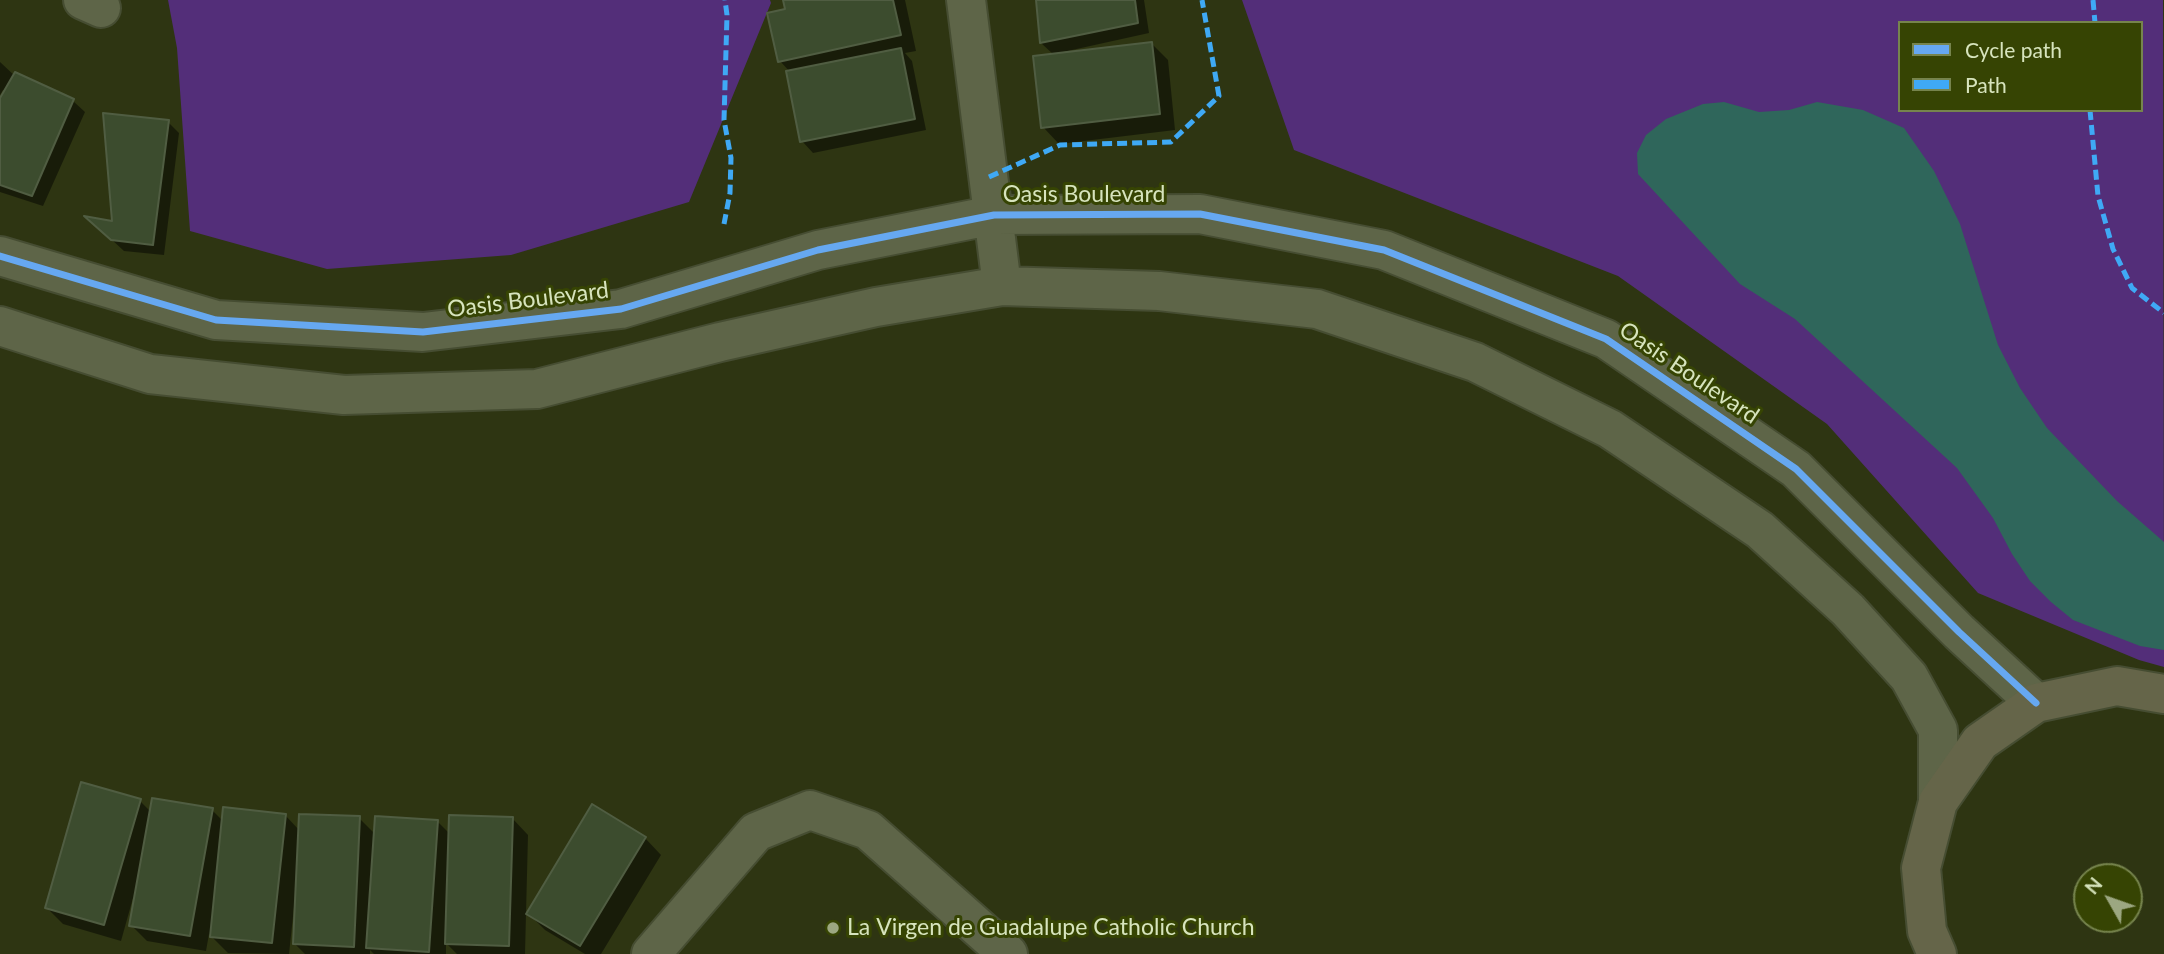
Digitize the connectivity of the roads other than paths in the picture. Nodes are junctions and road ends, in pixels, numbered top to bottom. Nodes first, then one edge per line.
1 (965, 0) edge
2 (994, 215) junction
3 (0, 256) edge
4 (1002, 286) junction
5 (0, 326) edge
6 (2164, 694) edge
7 (2036, 703) junction
8 (1938, 802) junction
9 (1930, 946) edge
10 (651, 954) edge
11 (1008, 954) edge

1 - 2 street
2 - 3 street, Oasis Boulevard
2 - 4 street
2 - 7 street, Oasis Boulevard
4 - 5 street
4 - 8 street
6 - 7 main road
7 - 8 main road
8 - 9 main road
10 - 11 street

